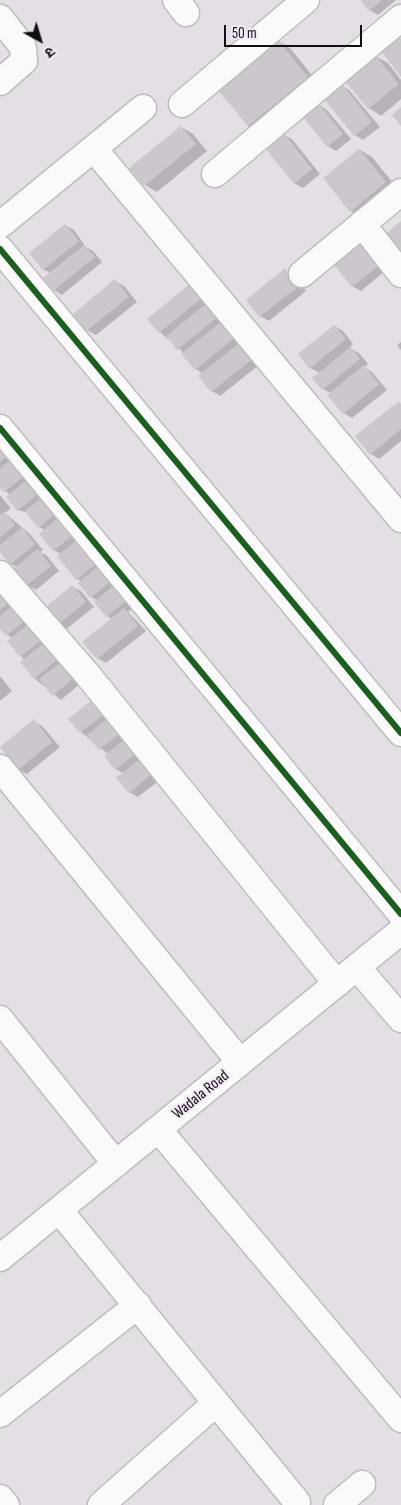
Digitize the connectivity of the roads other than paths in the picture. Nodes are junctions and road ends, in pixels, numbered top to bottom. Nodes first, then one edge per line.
1 (306, 0) edge
2 (0, 18) edge
3 (401, 18) edge
4 (0, 82) edge
5 (182, 104) dead end
6 (143, 108) dead end
7 (94, 149) junction
8 (215, 174) dead end
9 (401, 192) edge
10 (362, 224) junction
11 (0, 225) edge
12 (0, 249) edge
13 (302, 274) dead end
14 (401, 274) edge
15 (0, 428) edge
16 (401, 519) edge
17 (0, 574) edge
18 (401, 733) edge
19 (0, 768) edge
20 (401, 914) edge
21 (401, 931) edge
22 (358, 967) junction
23 (337, 984) junction
24 (0, 1019) edge
25 (401, 1019) edge
26 (240, 1062) junction
27 (158, 1129) junction
28 (116, 1164) junction
29 (58, 1210) junction
30 (0, 1258) edge
31 (138, 1305) junction
32 (216, 1403) junction
33 (0, 1414) edge
34 (401, 1419) edge
35 (362, 1484) dead end
36 (0, 1498) edge
37 (297, 1502) dead end
38 (6, 1505) edge
39 (101, 1505) edge
40 (337, 1505) edge

1 - 5 street
2 - 4 street
3 - 8 street
6 - 7 street
7 - 11 street
7 - 16 street
9 - 10 street
10 - 13 street
10 - 14 street
12 - 18 street
15 - 20 street
17 - 23 street
19 - 26 street
21 - 22 street, Wadala Road
22 - 23 street, Wadala Road
22 - 25 street
23 - 26 street, Wadala Road
24 - 28 street
26 - 27 street, Wadala Road
27 - 28 street, Wadala Road
27 - 34 street
28 - 29 street, Wadala Road
29 - 30 street, Wadala Road
29 - 31 street
31 - 32 street
31 - 33 street
32 - 37 street
32 - 39 street
35 - 40 street
36 - 38 street

